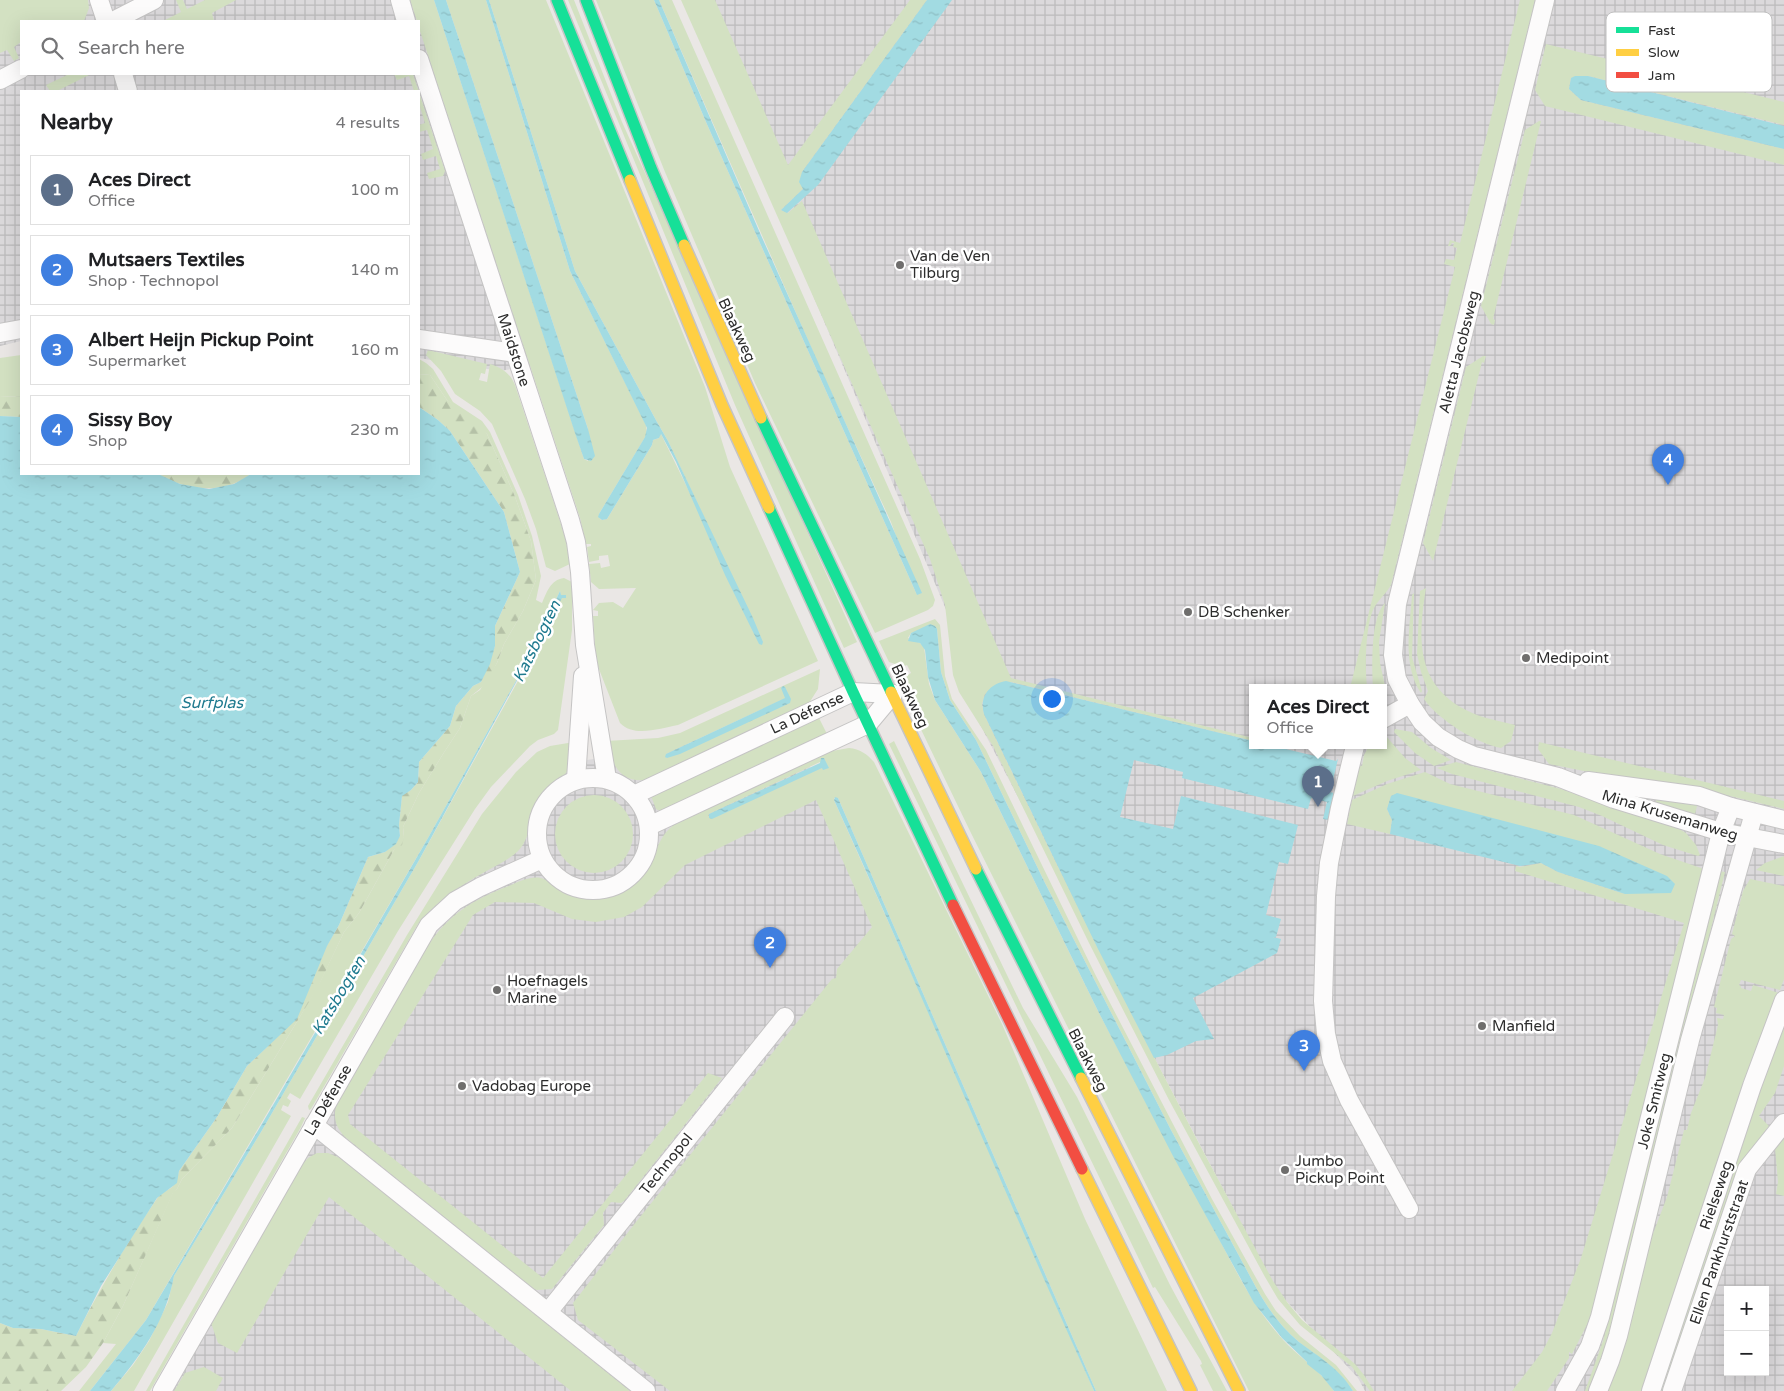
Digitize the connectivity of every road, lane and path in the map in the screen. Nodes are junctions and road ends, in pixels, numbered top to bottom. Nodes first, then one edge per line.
1 (99, 0) edge
2 (154, 0) edge
3 (400, 0) edge
4 (557, 0) edge
5 (586, 0) edge
6 (1545, 0) edge
7 (106, 20) edge
8 (115, 20) edge
9 (406, 20) edge
10 (420, 62) edge
11 (20, 70) edge
12 (123, 75) edge
13 (0, 80) edge
14 (128, 90) edge
15 (20, 329) edge
16 (0, 333) edge
17 (420, 339) edge
18 (515, 353) junction
19 (585, 646) junction
20 (853, 692) junction
21 (893, 694) junction
22 (1410, 704) junction
23 (1387, 717) edge
24 (868, 724) junction
25 (1354, 749) edge
26 (1558, 777) junction
27 (576, 779) junction
28 (607, 779) junction
29 (634, 795) junction
30 (1731, 807) junction
31 (1754, 813) junction
32 (1784, 820) edge
33 (649, 826) junction
34 (1721, 832) junction
35 (1747, 838) junction
36 (1784, 844) edge
37 (542, 859) junction
38 (1784, 1000) edge
39 (785, 1017) dead end
40 (1784, 1123) edge
41 (314, 1125) junction
42 (1409, 1209) dead end
43 (548, 1312) junction
44 (162, 1391) edge
45 (646, 1391) edge
46 (1191, 1391) edge
47 (1239, 1391) edge
48 (1565, 1391) edge
49 (1598, 1391) edge
50 (1651, 1391) edge
51 (1672, 1391) edge

1 - 7 street
2 - 8 street
3 - 9 street
4 - 20 main road
5 - 21 main road, Blaakweg
6 - 22 street, Aletta Jacobsweg
10 - 18 street, Maidstone
11 - 13 street
12 - 14 street
15 - 16 street
17 - 18 street
18 - 19 street, Maidstone
19 - 27 street, Maidstone
19 - 28 street, Maidstone
20 - 21 street, La Défense
20 - 24 main road
20 - 29 street, La Défense
21 - 24 street
21 - 47 main road, Blaakweg
22 - 23 street
22 - 26 street, Mina Krusemanweg
24 - 33 street
24 - 46 main road
25 - 42 street
26 - 30 street, Mina Krusemanweg
26 - 34 street, Mina Krusemanweg
27 - 28 street
27 - 37 street
28 - 29 street
29 - 33 street
30 - 31 street, Mina Krusemanweg
30 - 34 street, Joke Smitweg
31 - 32 street, Mina Krusemanweg
31 - 35 street, Joke Smitweg
33 - 37 street
34 - 35 street, Mina Krusemanweg
34 - 48 street, Joke Smitweg
35 - 36 street, Mina Krusemanweg
35 - 49 street, Joke Smitweg
37 - 41 street, La Défense
38 - 50 street, Rielseweg
39 - 43 street, Technopol
40 - 51 street, Ellen Pankhurststraat
41 - 43 street
41 - 44 street, La Défense
43 - 45 street

